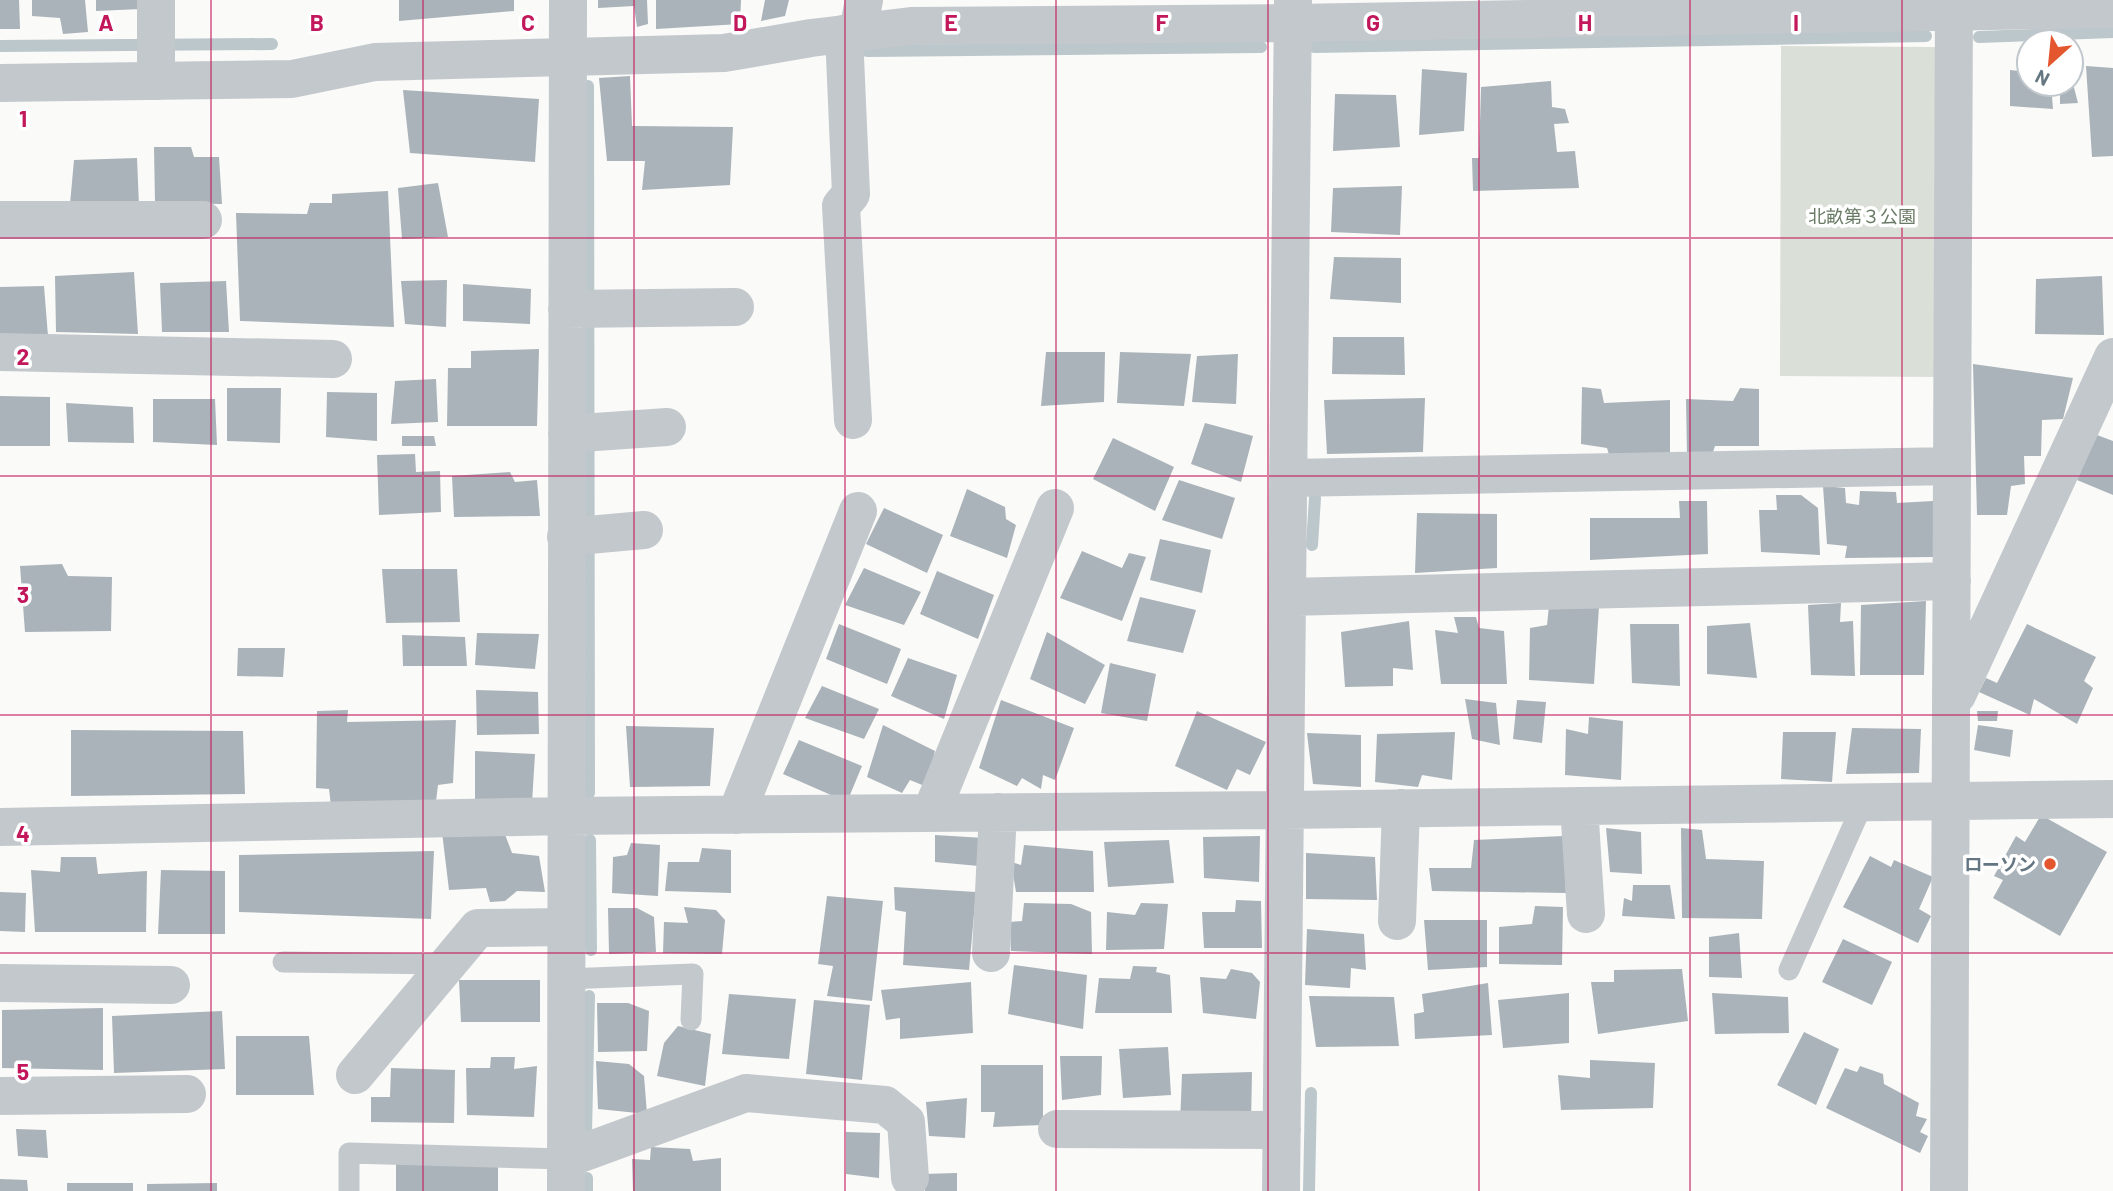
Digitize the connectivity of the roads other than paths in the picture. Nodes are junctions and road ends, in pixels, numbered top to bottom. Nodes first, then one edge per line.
1 (156, 0) edge
2 (568, 0) edge
3 (1954, 5) edge
4 (2113, 9) edge
5 (1293, 11) edge
6 (855, 22) edge
7 (568, 56) junction
8 (156, 81) junction
9 (0, 83) edge
10 (0, 220) edge
11 (203, 220) dead end
12 (735, 307) dead end
13 (567, 309) junction
14 (0, 352) edge
15 (2113, 357) edge
16 (333, 359) dead end
17 (853, 420) dead end
18 (667, 427) dead end
19 (567, 434) junction
20 (1952, 466) junction
21 (1288, 478) junction
22 (1055, 508) dead end
23 (858, 511) dead end
24 (644, 530) dead end
25 (566, 537) junction
26 (1952, 581) junction
27 (1287, 597) junction
28 (1952, 706) junction
29 (2113, 799) edge
30 (1951, 800) junction
31 (1864, 801) junction
32 (1579, 806) junction
33 (1401, 808) junction
34 (1285, 810) junction
35 (998, 812) junction
36 (931, 813) junction
37 (736, 815) junction
38 (566, 816) junction
39 (0, 827) edge
40 (1586, 914) dead end
41 (1397, 921) dead end
42 (566, 928) junction
43 (991, 953) dead end
44 (284, 962) dead end
45 (448, 964) junction
46 (1789, 970) dead end
47 (566, 979) junction
48 (0, 982) edge
49 (171, 985) dead end
50 (691, 1020) dead end
51 (355, 1075) dead end
52 (187, 1094) dead end
53 (0, 1096) edge
54 (1057, 1129) dead end
55 (1282, 1130) junction
56 (566, 1175) edge
57 (910, 1178) dead end
58 (349, 1191) edge
59 (1281, 1191) edge
60 (1949, 1191) edge

1 - 8 street
2 - 7 street
3 - 4 street
3 - 5 street
3 - 20 street
5 - 6 street
5 - 21 street
6 - 7 street
6 - 17 street
7 - 8 street
7 - 13 street
8 - 9 street
10 - 11 street
12 - 13 street
13 - 19 street
14 - 16 street
15 - 28 street
18 - 19 street
19 - 25 street
20 - 21 street
20 - 26 street
21 - 27 street
22 - 36 street
23 - 37 street
24 - 25 street
25 - 38 street
26 - 27 street
26 - 28 street
27 - 34 street
28 - 30 street
29 - 30 street
30 - 31 street
30 - 60 street
31 - 32 street
31 - 46 lane
32 - 33 street
32 - 40 street
33 - 34 street
33 - 41 street
34 - 35 street
34 - 55 street
35 - 36 street
35 - 43 street
36 - 37 street
37 - 38 street
38 - 39 street
38 - 42 street
42 - 45 street
42 - 47 street
44 - 45 lane
45 - 51 street
47 - 50 lane
47 - 56 street
48 - 49 street
52 - 53 street
54 - 55 street
55 - 59 street
56 - 57 street
56 - 58 lane

